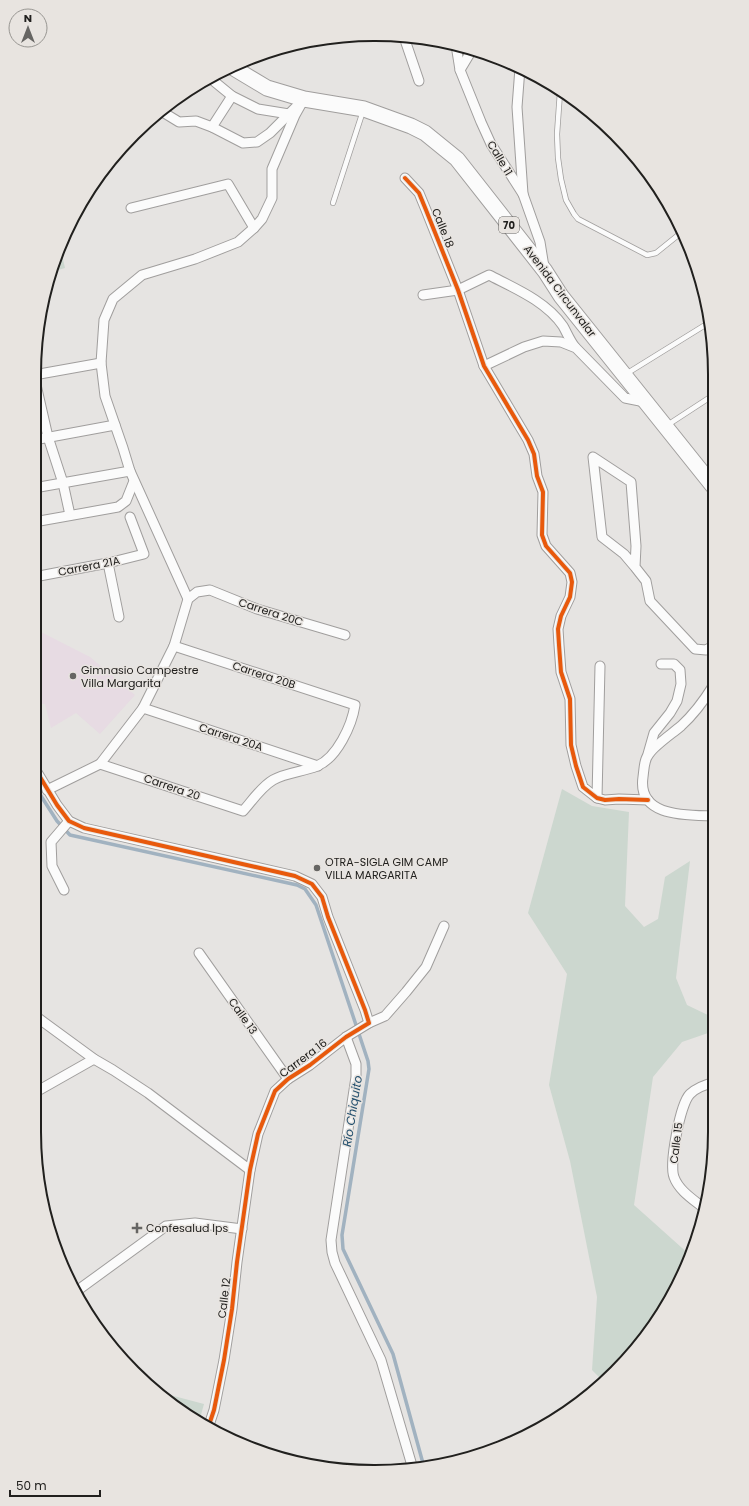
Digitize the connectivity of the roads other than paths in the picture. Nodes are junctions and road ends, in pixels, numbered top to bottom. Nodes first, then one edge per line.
1 (406, 43) edge
2 (457, 51) edge
3 (469, 55) edge
4 (237, 70) edge
5 (460, 70) junction
6 (520, 74) edge
7 (419, 81) dead end
8 (215, 82) edge
9 (232, 96) junction
10 (560, 97) edge
11 (304, 99) junction
12 (364, 109) junction
13 (166, 114) edge
14 (288, 114) junction
15 (212, 127) junction
16 (405, 178) dead end
17 (523, 194) junction
18 (333, 203) dead end
19 (132, 208) dead end
20 (254, 228) junction
21 (678, 236) edge
22 (545, 271) junction
23 (458, 290) junction
24 (423, 295) dead end
25 (704, 326) edge
26 (576, 348) junction
27 (102, 363) junction
28 (484, 366) junction
29 (41, 375) edge
30 (624, 375) junction
31 (708, 399) edge
32 (645, 402) junction
33 (41, 406) edge
34 (115, 425) junction
35 (665, 426) junction
36 (48, 437) junction
37 (41, 438) edge
38 (130, 471) junction
39 (708, 480) edge
40 (134, 481) junction
41 (63, 483) junction
42 (41, 487) edge
43 (70, 515) junction
44 (130, 517) dead end
45 (41, 521) edge
46 (108, 563) junction
47 (635, 567) junction
48 (41, 576) edge
49 (188, 599) junction
50 (119, 617) dead end
51 (345, 635) dead end
52 (174, 646) junction
53 (708, 649) edge
54 (661, 664) dead end
55 (600, 666) dead end
56 (708, 695) edge
57 (143, 708) junction
58 (648, 754) junction
59 (100, 764) junction
60 (318, 766) junction
61 (41, 779) edge
62 (47, 790) junction
63 (597, 798) junction
64 (648, 800) junction
65 (708, 816) edge
66 (67, 822) junction
67 (64, 890) dead end
68 (444, 926) dead end
69 (199, 952) dead end
70 (41, 1020) edge
71 (365, 1026) junction
72 (348, 1036) junction
73 (94, 1059) junction
74 (288, 1079) junction
75 (708, 1084) edge
76 (41, 1089) edge
77 (250, 1170) junction
78 (700, 1205) edge
79 (242, 1229) junction
80 (80, 1288) edge
81 (210, 1421) edge
82 (411, 1463) edge

1 - 7 street
2 - 5 street, Calle 11
3 - 5 street
4 - 11 main road, Avenida Circunvalar / 70
5 - 17 street, Calle 11
6 - 17 street
8 - 9 street
9 - 14 street
9 - 15 street
10 - 21 lane
11 - 12 main road, Avenida Circunvalar / 70
11 - 14 street
11 - 20 street
12 - 18 lane
12 - 22 main road, Avenida Circunvalar / 70
13 - 15 street
14 - 15 street
16 - 23 street, Calle 18
17 - 22 street, Calle 11
19 - 20 street
20 - 27 street
22 - 30 main road, Avenida Circunvalar / 70
23 - 24 street
23 - 26 street
23 - 28 street, Calle 18
25 - 30 lane
26 - 28 street
26 - 32 street
27 - 29 street
27 - 34 street
28 - 63 street, Calle 18
30 - 32 main road, Avenida Circunvalar / 70
31 - 35 lane
32 - 35 main road, Avenida Circunvalar / 70
33 - 36 street
34 - 36 street
34 - 38 street
35 - 39 main road, Avenida Circunvalar / 70
36 - 37 street
36 - 41 street
38 - 40 street
38 - 41 street
40 - 43 street
40 - 49 street
41 - 42 street
41 - 43 street
43 - 45 street
44 - 46 street, Carrera 21A
46 - 48 street, Carrera 21A
46 - 50 street
47 - 47 street
47 - 53 street
49 - 51 street, Carrera 20C
49 - 52 street
52 - 57 street
52 - 60 street, Carrera 20B
54 - 58 street
55 - 63 street
56 - 58 street
57 - 59 street
57 - 60 street, Carrera 20A
58 - 64 street
59 - 60 street, Carrera 20
59 - 62 street
61 - 62 street
62 - 66 street
63 - 64 street
64 - 65 street
66 - 67 street
66 - 71 street
68 - 71 street, Carrera 16
69 - 74 street, Calle 13
70 - 73 street
71 - 72 street, Carrera 16
72 - 74 street, Carrera 16
72 - 82 street
73 - 76 street
73 - 77 street
74 - 77 street, Carrera 16
75 - 78 street, Calle 15
77 - 79 street, Calle 12
79 - 80 street
79 - 81 street, Calle 12

